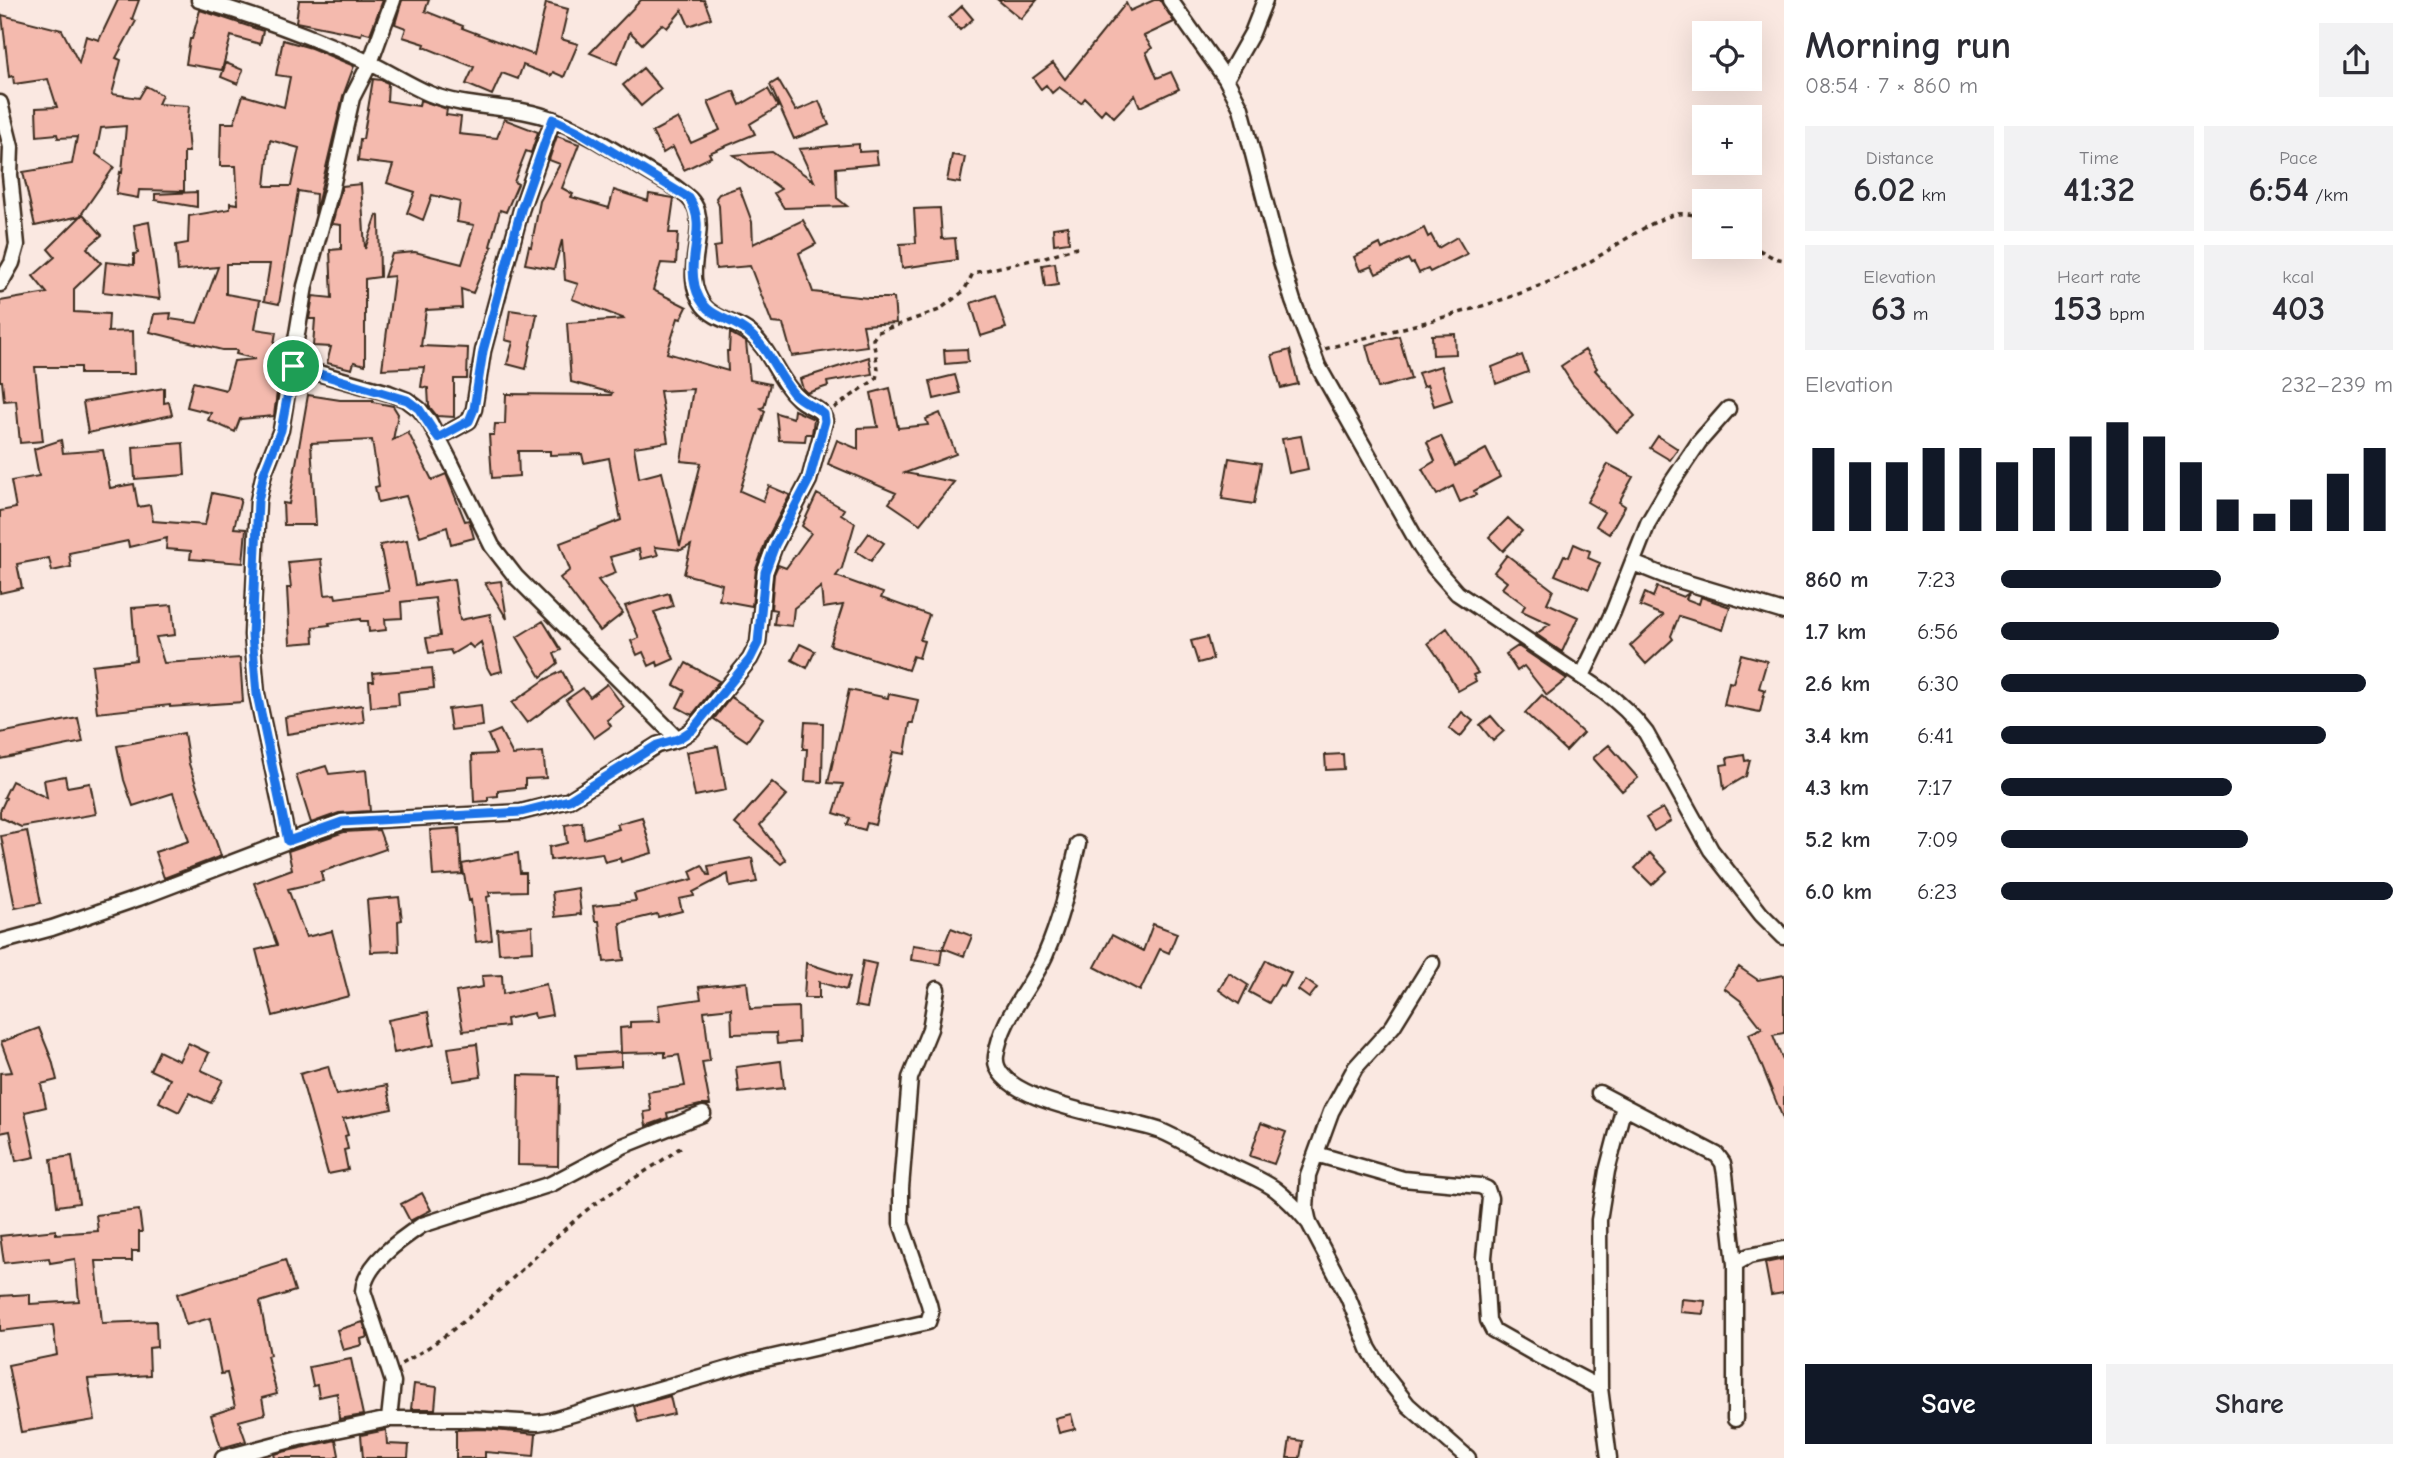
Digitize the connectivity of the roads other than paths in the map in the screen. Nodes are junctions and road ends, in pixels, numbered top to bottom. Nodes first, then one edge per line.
1 (199, 0) edge
2 (393, 0) edge
3 (1170, 0) edge
4 (1265, 0) edge
5 (370, 62) junction
6 (1226, 79) junction
7 (0, 103) edge
8 (553, 119) junction
9 (0, 284) edge
10 (293, 366) junction
11 (1728, 409) dead end
12 (438, 438) junction
13 (1633, 563) junction
14 (1784, 612) edge
15 (1582, 676) junction
16 (678, 739) junction
17 (288, 841) junction
18 (1078, 844) dead end
19 (1784, 937) edge
20 (0, 942) edge
21 (1432, 962) dead end
22 (937, 989) dead end
23 (1600, 1093) dead end
24 (1624, 1106) junction
25 (703, 1114) dead end
26 (1316, 1154) junction
27 (1310, 1223) junction
28 (1784, 1249) edge
29 (1735, 1264) junction
30 (1600, 1388) junction
31 (388, 1419) junction
32 (1735, 1419) dead end
33 (223, 1458) edge
34 (1468, 1458) edge
35 (1609, 1458) edge

1 - 5 street
2 - 5 street
3 - 6 street
4 - 6 street
5 - 8 street
5 - 10 street
6 - 15 street
7 - 9 street
8 - 12 street
8 - 16 street
10 - 12 street
10 - 17 street
11 - 13 street
12 - 16 street
13 - 14 street
13 - 15 street
15 - 19 street
16 - 17 street
17 - 20 street
18 - 27 street
21 - 26 street
22 - 31 street
23 - 24 street
24 - 29 street
24 - 30 street
25 - 31 street
26 - 27 street
26 - 30 street
27 - 34 street
28 - 29 street
29 - 32 street
30 - 35 street
31 - 33 street

